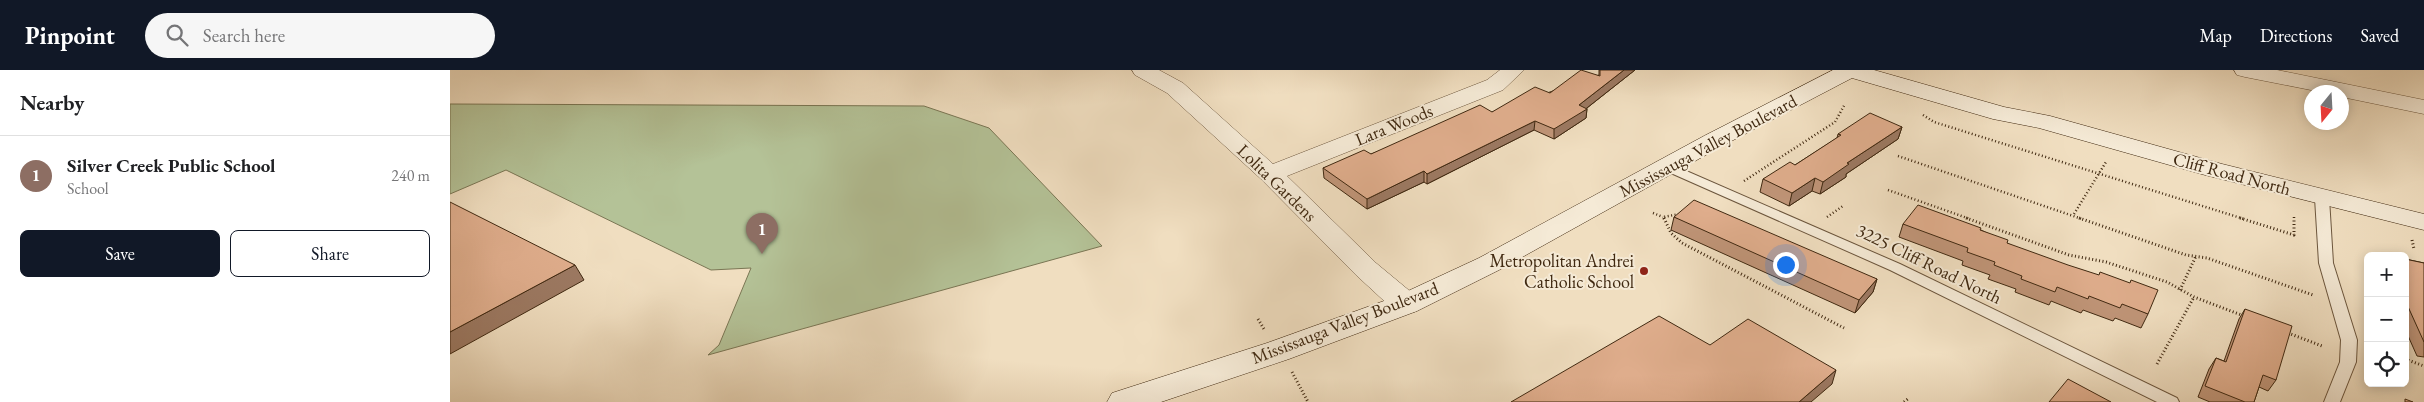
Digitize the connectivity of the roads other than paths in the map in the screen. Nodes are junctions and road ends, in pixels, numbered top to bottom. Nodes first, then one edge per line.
1 (1143, 70) edge
2 (1513, 70) edge
3 (1850, 70) edge
4 (1893, 70) edge
5 (2245, 70) edge
6 (2424, 107) edge
7 (2042, 121) junction
8 (1668, 167) junction
9 (1270, 174) junction
10 (2322, 198) junction
11 (2424, 222) edge
12 (1406, 304) junction
13 (1124, 402) edge
14 (2171, 402) edge
15 (2332, 402) edge

1 - 9 street, Lolita Gardens
2 - 9 street, Lara Woods
3 - 7 street, Cliff Road North
3 - 8 street, Mississauga Valley Boulevard
4 - 7 street, Cliff Road North
5 - 6 street
7 - 10 street, Cliff Road North
8 - 12 street, Mississauga Valley Boulevard
8 - 14 lane, 3225 Cliff Road North
9 - 12 street, Lolita Gardens
10 - 11 street, Cliff Road North
10 - 15 lane
12 - 13 street, Mississauga Valley Boulevard

